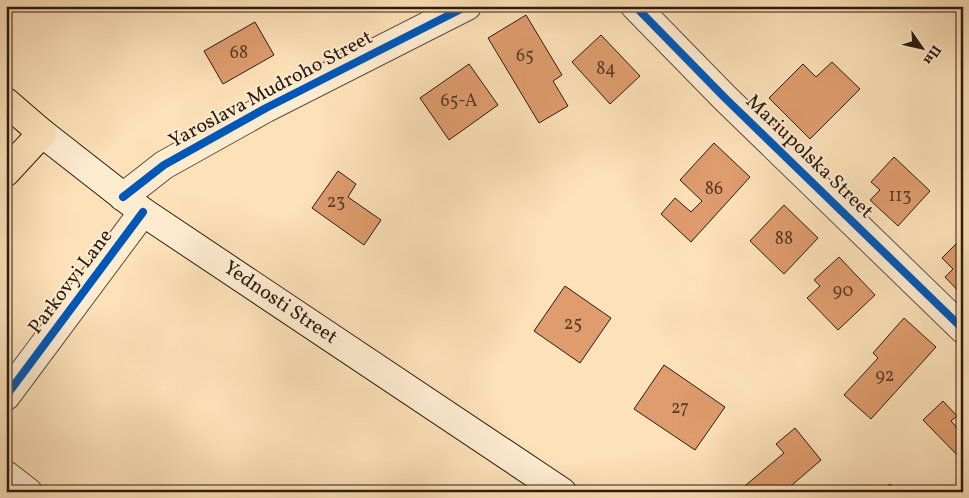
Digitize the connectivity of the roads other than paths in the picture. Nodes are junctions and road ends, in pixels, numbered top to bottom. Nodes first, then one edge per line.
1 (467, 6) edge
2 (635, 6) edge
3 (6, 102) edge
4 (42, 133) junction
5 (6, 172) edge
6 (133, 205) junction
7 (963, 328) edge
8 (6, 396) edge
9 (6, 475) edge
10 (28, 492) edge
11 (562, 492) edge

1 - 6 street, Yaroslava Mudroho Street
2 - 7 street, Mariupolska Street
3 - 4 main road, Yednosti Street
4 - 5 main road
4 - 6 street, Yednosti Street
6 - 8 street, Parkovyi Lane
6 - 11 street, Yednosti Street
9 - 10 street

